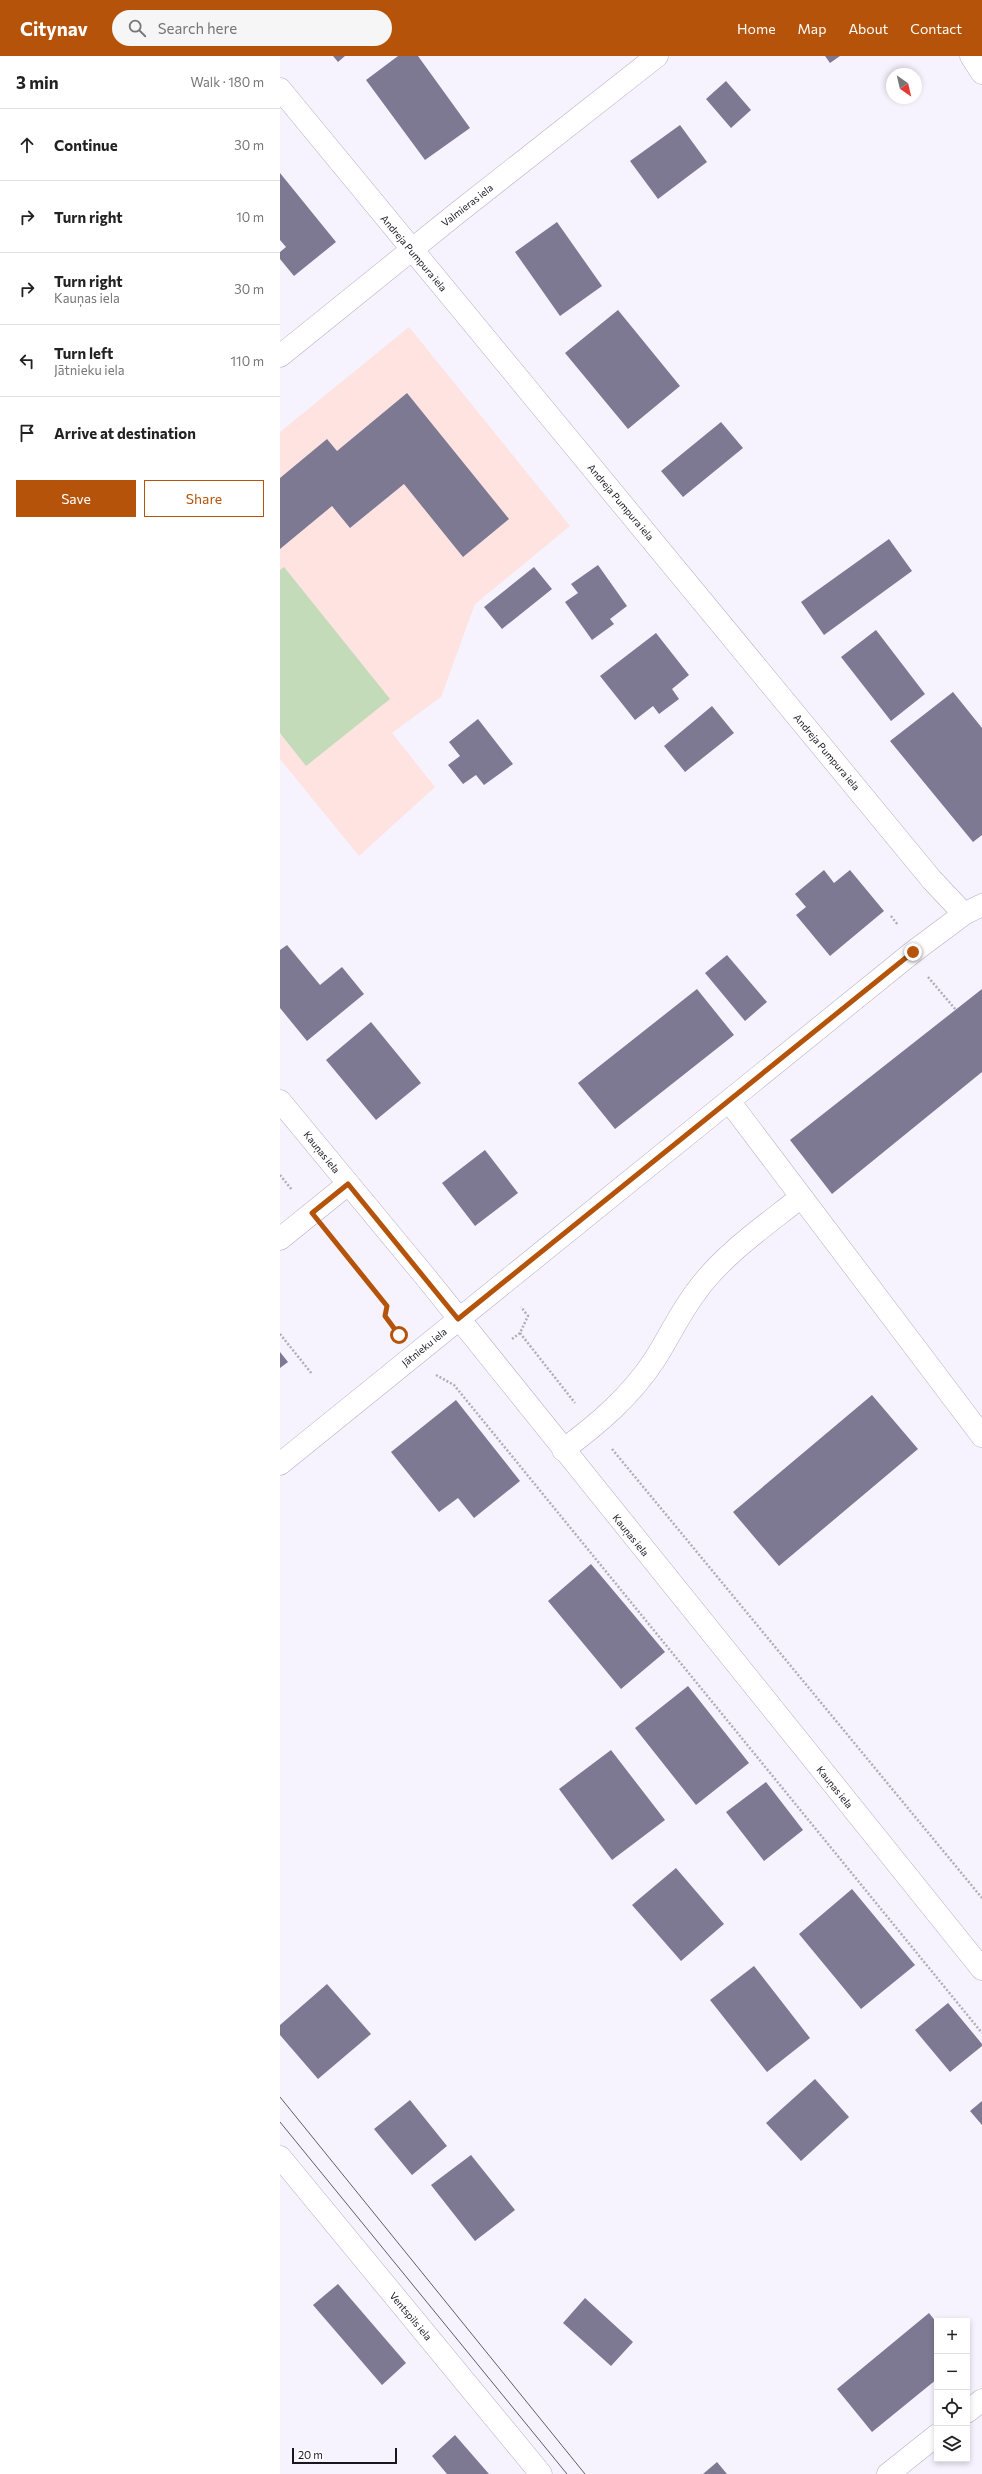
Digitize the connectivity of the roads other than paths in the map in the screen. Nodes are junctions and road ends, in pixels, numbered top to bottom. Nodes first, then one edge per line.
1 (657, 56) edge
2 (971, 56) edge
3 (982, 73) edge
4 (280, 89) edge
5 (412, 249) junction
6 (280, 356) edge
7 (973, 909) edge
8 (280, 1101) edge
9 (729, 1101) junction
10 (348, 1184) junction
11 (801, 1196) junction
12 (280, 1239) edge
13 (458, 1319) junction
14 (982, 1436) edge
15 (563, 1450) junction
16 (280, 1464) edge
17 (982, 1969) edge
18 (280, 2157) edge
19 (982, 2400) edge
20 (970, 2410) edge
21 (934, 2437) edge
22 (541, 2474) edge
23 (888, 2474) edge

1 - 5 street, Valmieras iela
2 - 3 street
4 - 5 street, Andreja Pumpura iela
5 - 6 street, Valmieras iela
5 - 7 street, Andreja Pumpura iela
7 - 9 street, Jātnieku iela
8 - 10 street, Kauņas iela
9 - 11 street
9 - 13 street, Jātnieku iela
10 - 12 street
10 - 13 street, Kauņas iela
11 - 14 street
11 - 15 street
13 - 15 street, Kauņas iela
13 - 16 street, Jātnieku iela
15 - 17 street, Kauņas iela
18 - 22 street, Ventspils iela
19 - 20 street
21 - 23 street

